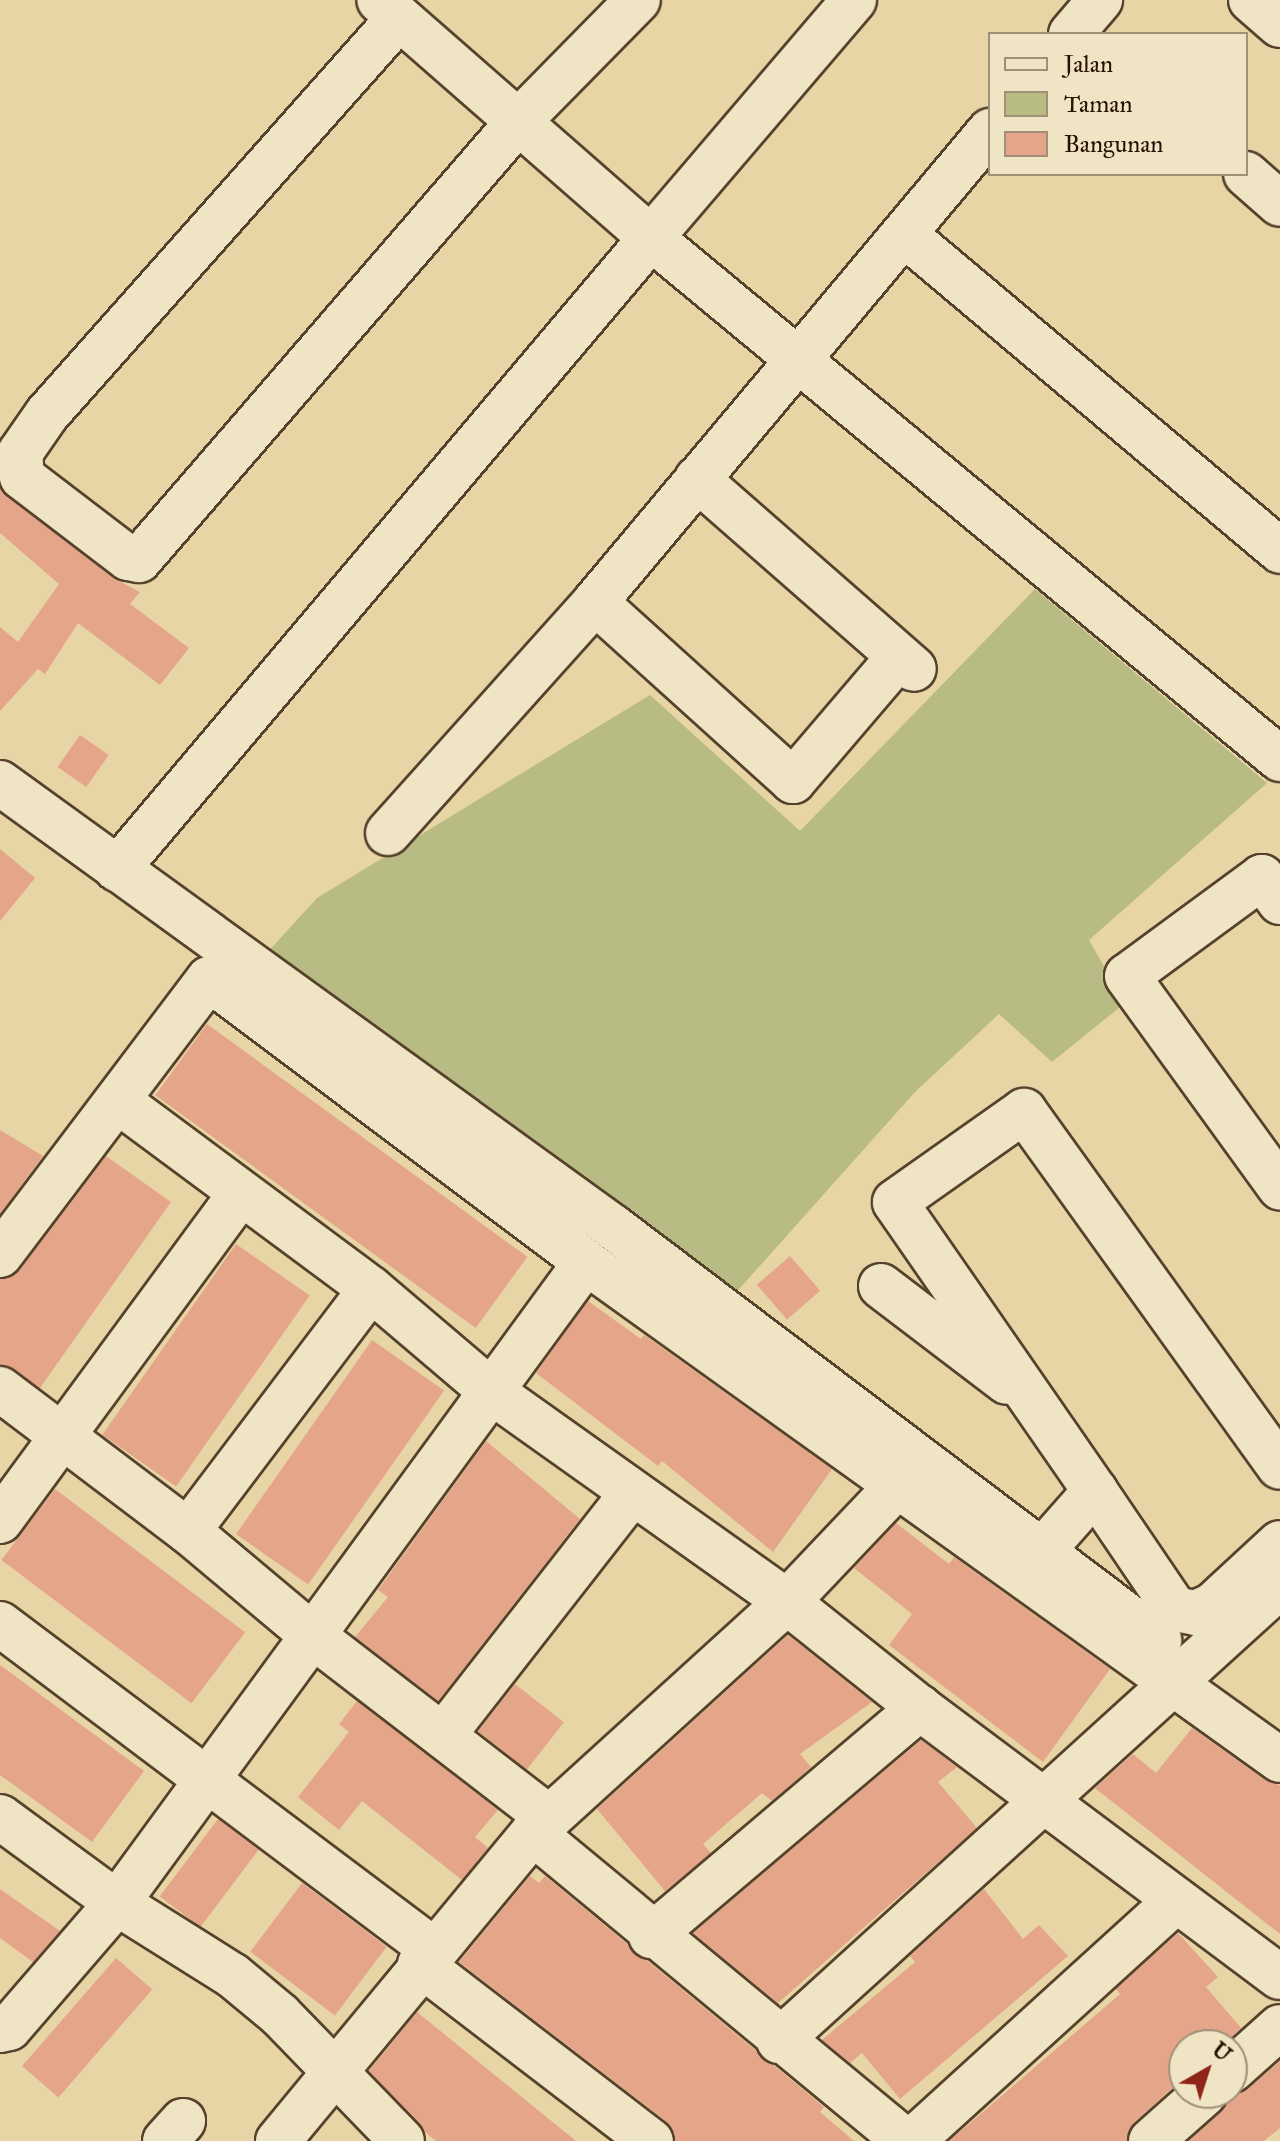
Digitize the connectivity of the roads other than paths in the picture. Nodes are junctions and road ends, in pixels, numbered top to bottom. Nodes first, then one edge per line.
1 (638, 0) edge
2 (854, 0) edge
3 (1251, 0) edge
4 (389, 9) edge
5 (1280, 25) edge
6 (518, 122) junction
7 (988, 133) edge
8 (1248, 176) edge
9 (1280, 204) edge
10 (904, 234) junction
11 (651, 238) junction
12 (799, 361) junction
13 (697, 479) junction
14 (1280, 551) edge
15 (595, 602) junction
16 (1280, 759) edge
17 (0, 783) edge
18 (388, 833) dead end
19 (117, 869) junction
20 (1280, 902) edge
21 (118, 1101) junction
22 (1280, 1187) edge
23 (240, 1194) junction
24 (0, 1255) edge
25 (586, 1262) junction
26 (881, 1286) dead end
27 (371, 1289) junction
28 (0, 1389) edge
29 (492, 1392) junction
30 (1041, 1408) junction
31 (62, 1439) junction
32 (1280, 1467) edge
33 (911, 1473) junction
34 (1095, 1491) junction
35 (632, 1493) junction
36 (0, 1521) edge
37 (188, 1531) junction
38 (1280, 1543) edge
39 (1043, 1550) junction
40 (1280, 1586) edge
41 (787, 1602) junction
42 (0, 1624) edge
43 (313, 1636) junction
44 (1180, 1675) junction
45 (920, 1708) junction
46 (1280, 1727) edge
47 (444, 1734) junction
48 (1280, 1760) edge
49 (205, 1780) junction
50 (1045, 1801) junction
51 (0, 1817) edge
52 (541, 1825) junction
53 (1175, 1902) junction
54 (117, 1903) junction
55 (651, 1936) junction
56 (426, 1957) junction
57 (1280, 1977) edge
58 (1280, 2027) edge
59 (0, 2030) edge
60 (779, 2041) junction
61 (1248, 2056) edge
62 (334, 2069) junction
63 (1187, 2109) edge
64 (278, 2141) edge
65 (402, 2141) edge
66 (651, 2141) edge
67 (905, 2141) edge
68 (912, 2141) edge
69 (1151, 2141) edge

1 - 6 street
2 - 11 street
3 - 5 street
4 - 6 street
4 - 6 street
6 - 11 street
7 - 10 street
8 - 9 street
10 - 12 street
10 - 14 street
11 - 12 street
11 - 19 street
12 - 13 street
12 - 16 street
13 - 15 street
13 - 15 street
15 - 18 street
17 - 19 street
19 - 33 street
20 - 22 street
21 - 23 street
21 - 24 street
21 - 25 street
23 - 27 street
23 - 31 street
25 - 29 street
25 - 33 street
26 - 30 street
27 - 29 street
27 - 37 street
28 - 31 street
29 - 35 street
29 - 43 street
30 - 32 street
30 - 34 street
31 - 36 street
31 - 37 street
33 - 39 street
33 - 41 street
33 - 44 street
34 - 38 street
34 - 39 street
35 - 41 street
35 - 47 street
37 - 43 street
39 - 44 street
40 - 44 street
41 - 45 street
41 - 52 street
42 - 49 street
43 - 47 street
43 - 49 street
44 - 46 street
44 - 48 street
44 - 50 street
45 - 50 street
45 - 55 street
47 - 52 street
49 - 54 street
49 - 56 street
50 - 53 street
50 - 60 street
51 - 54 street
52 - 55 street
52 - 56 street
53 - 57 street
53 - 68 street
54 - 59 street
54 - 62 street
55 - 60 street
56 - 62 street
56 - 66 street
58 - 61 street
60 - 67 street
62 - 64 street
62 - 65 street
63 - 69 street

